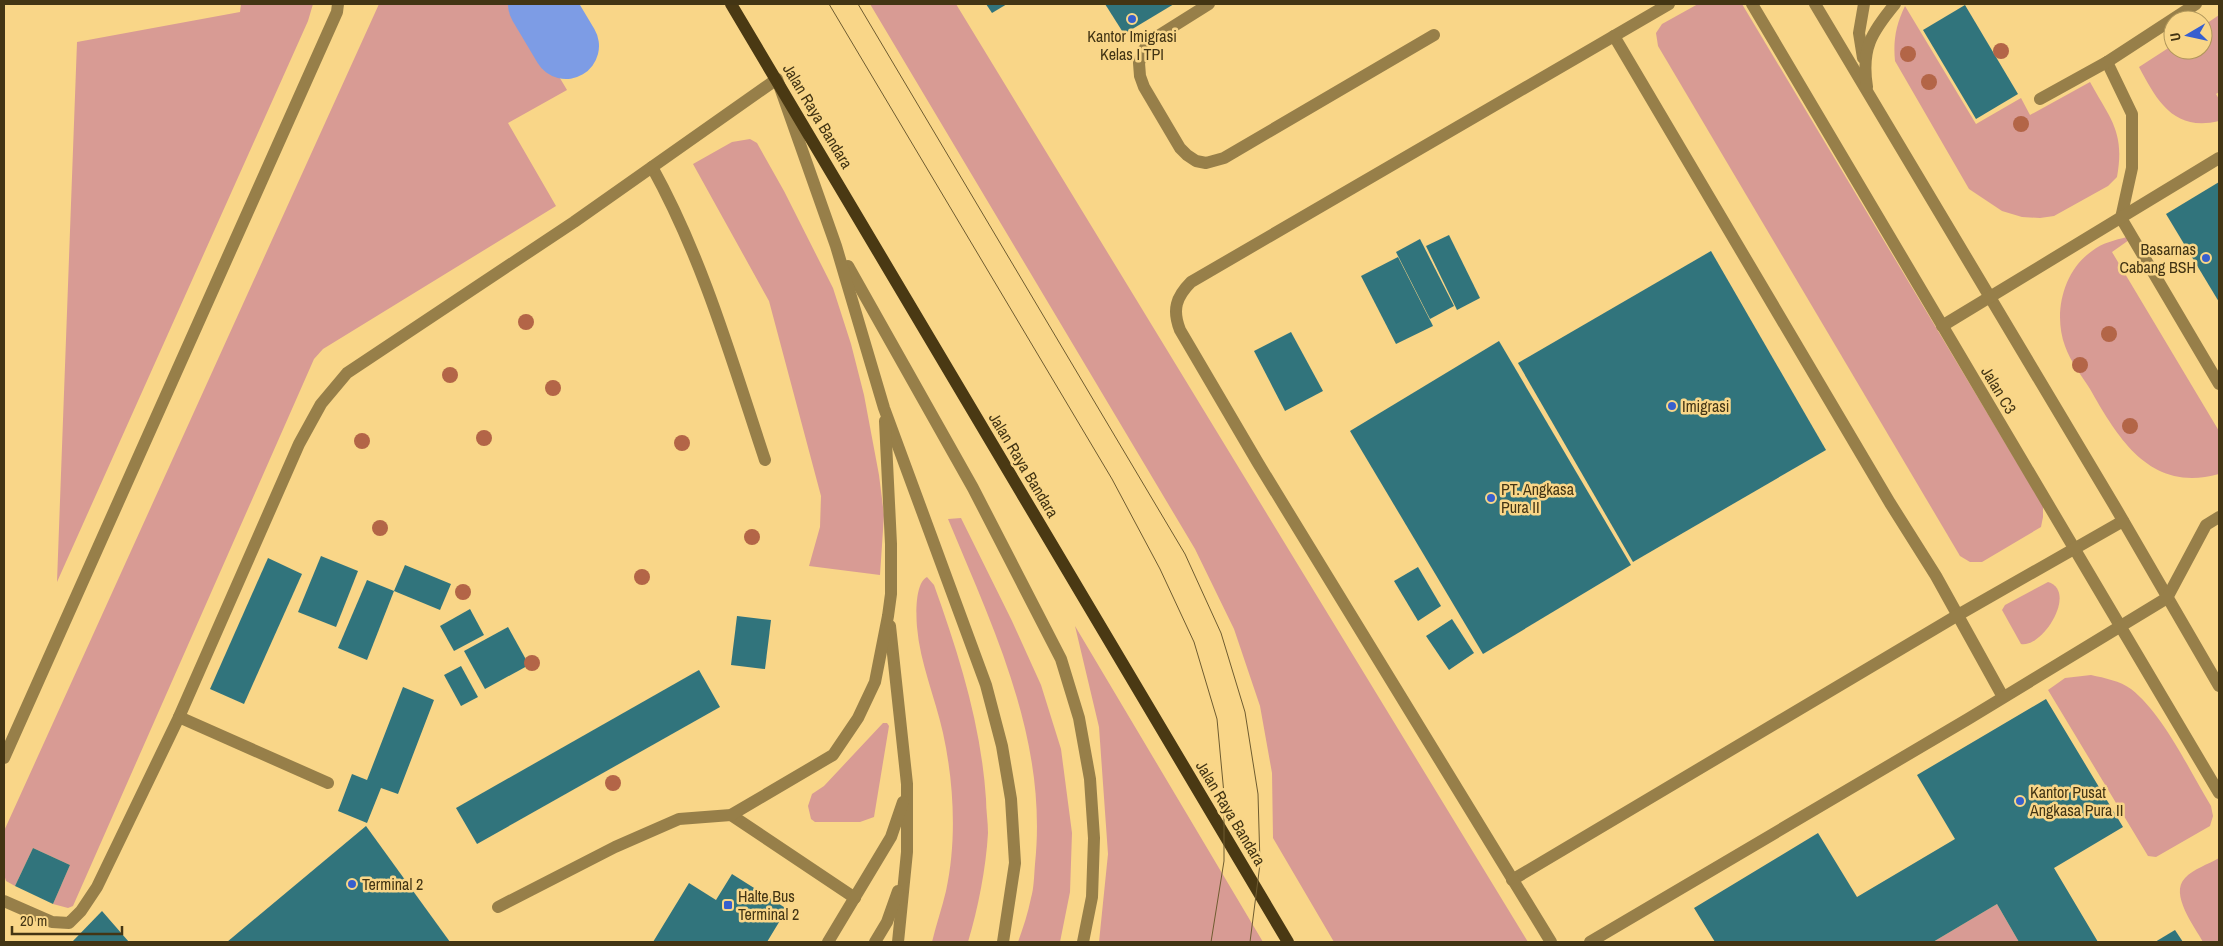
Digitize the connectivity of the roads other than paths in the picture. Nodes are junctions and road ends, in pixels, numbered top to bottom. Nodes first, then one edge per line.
1 (338, 4) edge
2 (732, 4) edge
3 (1209, 4) edge
4 (1669, 4) edge
5 (1752, 4) edge
6 (1815, 4) edge
7 (1864, 4) edge
8 (1895, 4) edge
9 (2196, 4) edge
10 (1434, 35) dead end
11 (1614, 36) junction
12 (2107, 62) junction
13 (1864, 69) junction
14 (777, 79) junction
15 (1868, 95) junction
16 (2040, 99) dead end
17 (2219, 158) edge
18 (652, 167) junction
19 (2121, 218) junction
20 (836, 246) junction
21 (1989, 296) junction
22 (1942, 326) junction
23 (2219, 384) edge
24 (884, 408) junction
25 (765, 460) dead end
26 (2219, 517) edge
27 (2123, 521) junction
28 (2076, 549) junction
29 (2167, 598) junction
30 (1958, 615) junction
31 (888, 616) junction
32 (2120, 626) junction
33 (2219, 686) edge
34 (2002, 697) junction
35 (180, 717) junction
36 (4, 758) edge
37 (328, 783) dead end
38 (907, 784) junction
39 (2219, 793) edge
40 (731, 815) junction
41 (907, 852) junction
42 (1512, 880) junction
43 (855, 898) junction
44 (4, 900) edge
45 (498, 907) dead end
46 (828, 942) edge
47 (876, 942) edge
48 (898, 942) edge
49 (1003, 942) edge
50 (1083, 942) edge
51 (1288, 942) edge
52 (1551, 942) edge
53 (1590, 942) edge

1 - 36 street
2 - 14 main road, Jalan Raya Bandara
3 - 10 street
4 - 11 street
5 - 22 street, Jalan C3
6 - 15 street
7 - 13 street
8 - 13 street
9 - 12 street
11 - 30 street
11 - 42 street
12 - 16 street
12 - 19 street
13 - 15 street
14 - 18 street
14 - 20 street
14 - 51 main road, Jalan Raya Bandara
15 - 21 street
17 - 19 street
18 - 25 street
18 - 35 street
19 - 21 street
19 - 23 street
20 - 24 street
20 - 50 street
21 - 22 street
21 - 27 street
22 - 28 street, Jalan C3
24 - 31 street
24 - 49 street
26 - 29 street
27 - 28 street
27 - 29 street
28 - 30 street
28 - 32 street, Jalan C3
29 - 32 street
29 - 33 street
30 - 34 street
30 - 42 street
31 - 38 street
31 - 40 street
32 - 34 street
32 - 39 street, Jalan C3
34 - 53 street
35 - 37 street
35 - 44 street
38 - 41 street
38 - 43 street
40 - 43 street
40 - 45 street
41 - 47 street
41 - 48 street
42 - 52 street
43 - 46 street

